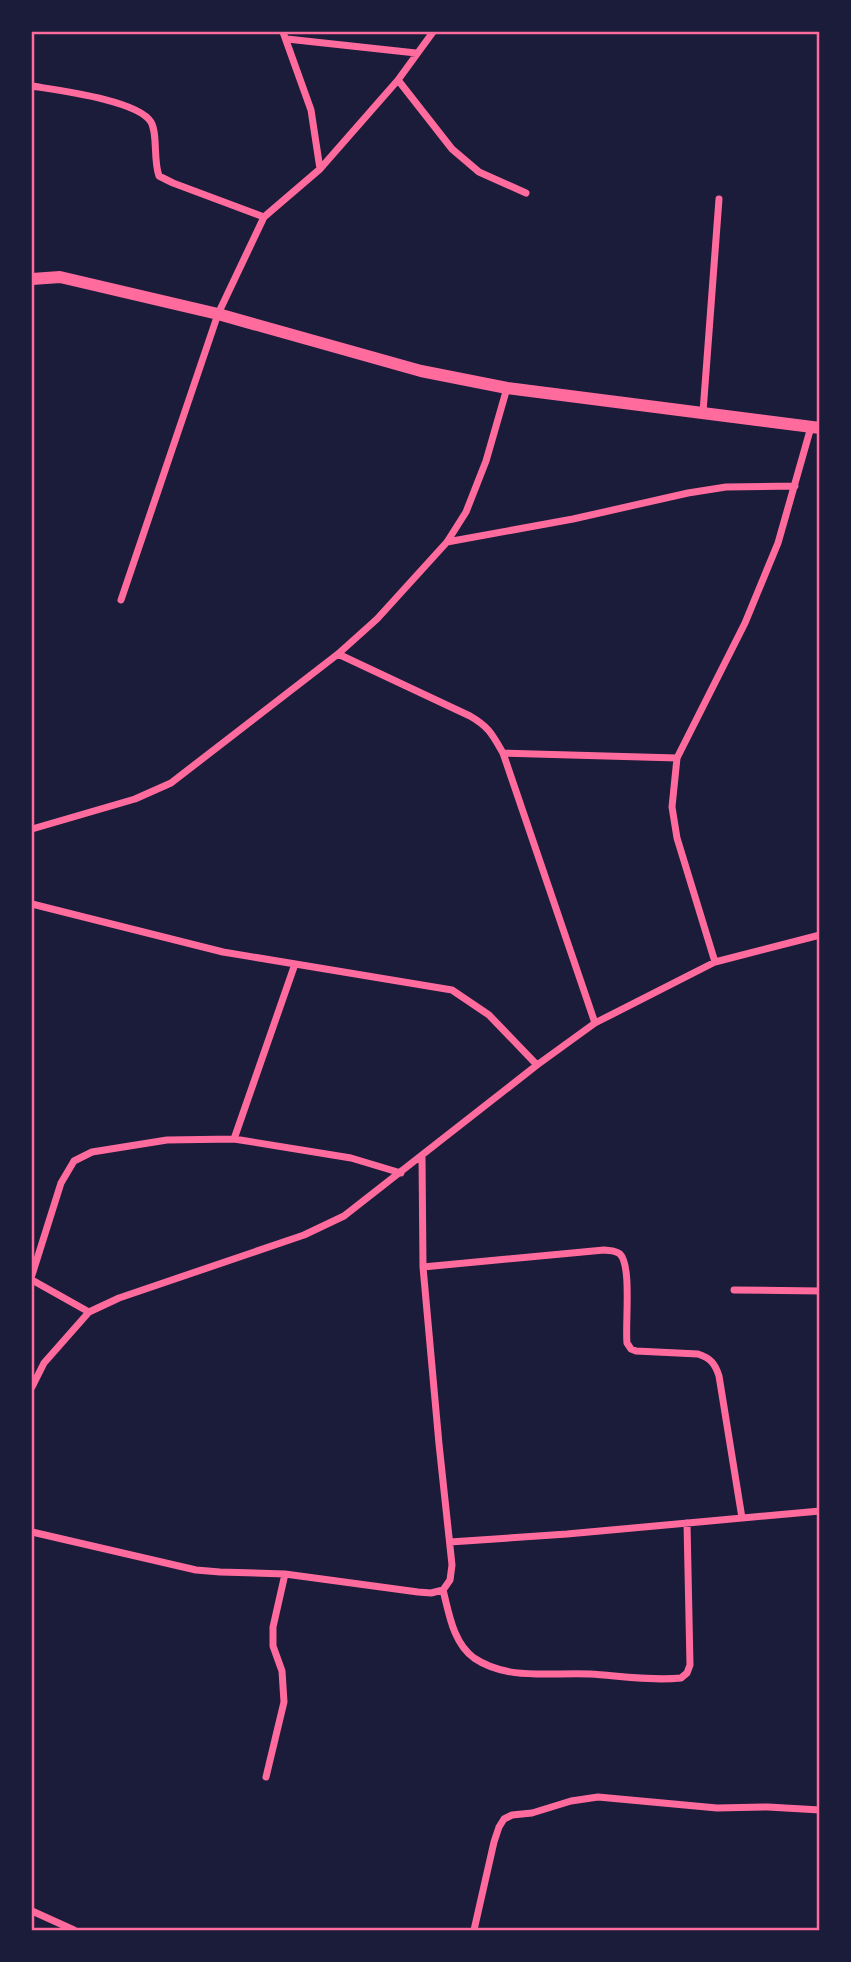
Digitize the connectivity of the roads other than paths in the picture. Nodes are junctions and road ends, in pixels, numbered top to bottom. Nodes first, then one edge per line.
1 (283, 32) edge
2 (433, 32) edge
3 (287, 40) junction
4 (416, 53) junction
5 (398, 79) junction
6 (32, 86) edge
7 (320, 169) junction
8 (526, 193) dead end
9 (719, 199) dead end
10 (264, 216) junction
11 (32, 279) edge
12 (218, 314) junction
13 (507, 388) junction
14 (703, 412) junction
15 (815, 428) edge
16 (794, 486) junction
17 (447, 542) junction
18 (121, 600) dead end
19 (338, 654) junction
20 (503, 753) junction
21 (677, 758) junction
22 (32, 829) edge
23 (32, 904) edge
24 (820, 935) edge
25 (715, 961) junction
26 (295, 964) junction
27 (595, 1023) junction
28 (537, 1065) junction
29 (234, 1139) junction
30 (422, 1156) junction
31 (401, 1173) junction
32 (423, 1267) junction
33 (32, 1275) edge
34 (32, 1280) edge
35 (734, 1290) dead end
36 (820, 1291) edge
37 (89, 1312) junction
38 (32, 1387) edge
39 (820, 1511) edge
40 (742, 1518) junction
41 (687, 1522) junction
42 (32, 1532) edge
43 (450, 1542) junction
44 (285, 1574) junction
45 (443, 1590) junction
46 (267, 1777) dead end
47 (820, 1810) edge
48 (32, 1911) edge
49 (74, 1930) edge
50 (474, 1930) edge

1 - 3 street
2 - 4 street
3 - 4 street
3 - 7 street
4 - 5 street
5 - 7 street
5 - 8 street
6 - 10 street
7 - 10 street
9 - 14 street
10 - 12 street
11 - 12 street
12 - 13 street
12 - 18 street
13 - 14 street
13 - 17 street
14 - 15 street
15 - 16 street
16 - 17 street
16 - 21 street
17 - 19 street
19 - 20 street
19 - 22 street
20 - 21 street
20 - 27 street
21 - 25 street
23 - 26 street
24 - 25 street
25 - 27 street
26 - 28 street
26 - 29 street
27 - 28 street
28 - 30 street
29 - 31 street
29 - 33 street
30 - 31 street
30 - 32 street
31 - 37 street
32 - 40 street
32 - 43 street
34 - 37 street
35 - 36 street
37 - 38 street
39 - 40 street
40 - 41 street
41 - 43 street
41 - 45 street
42 - 44 street
43 - 45 street
44 - 45 street
44 - 46 street
47 - 50 street
48 - 49 street

